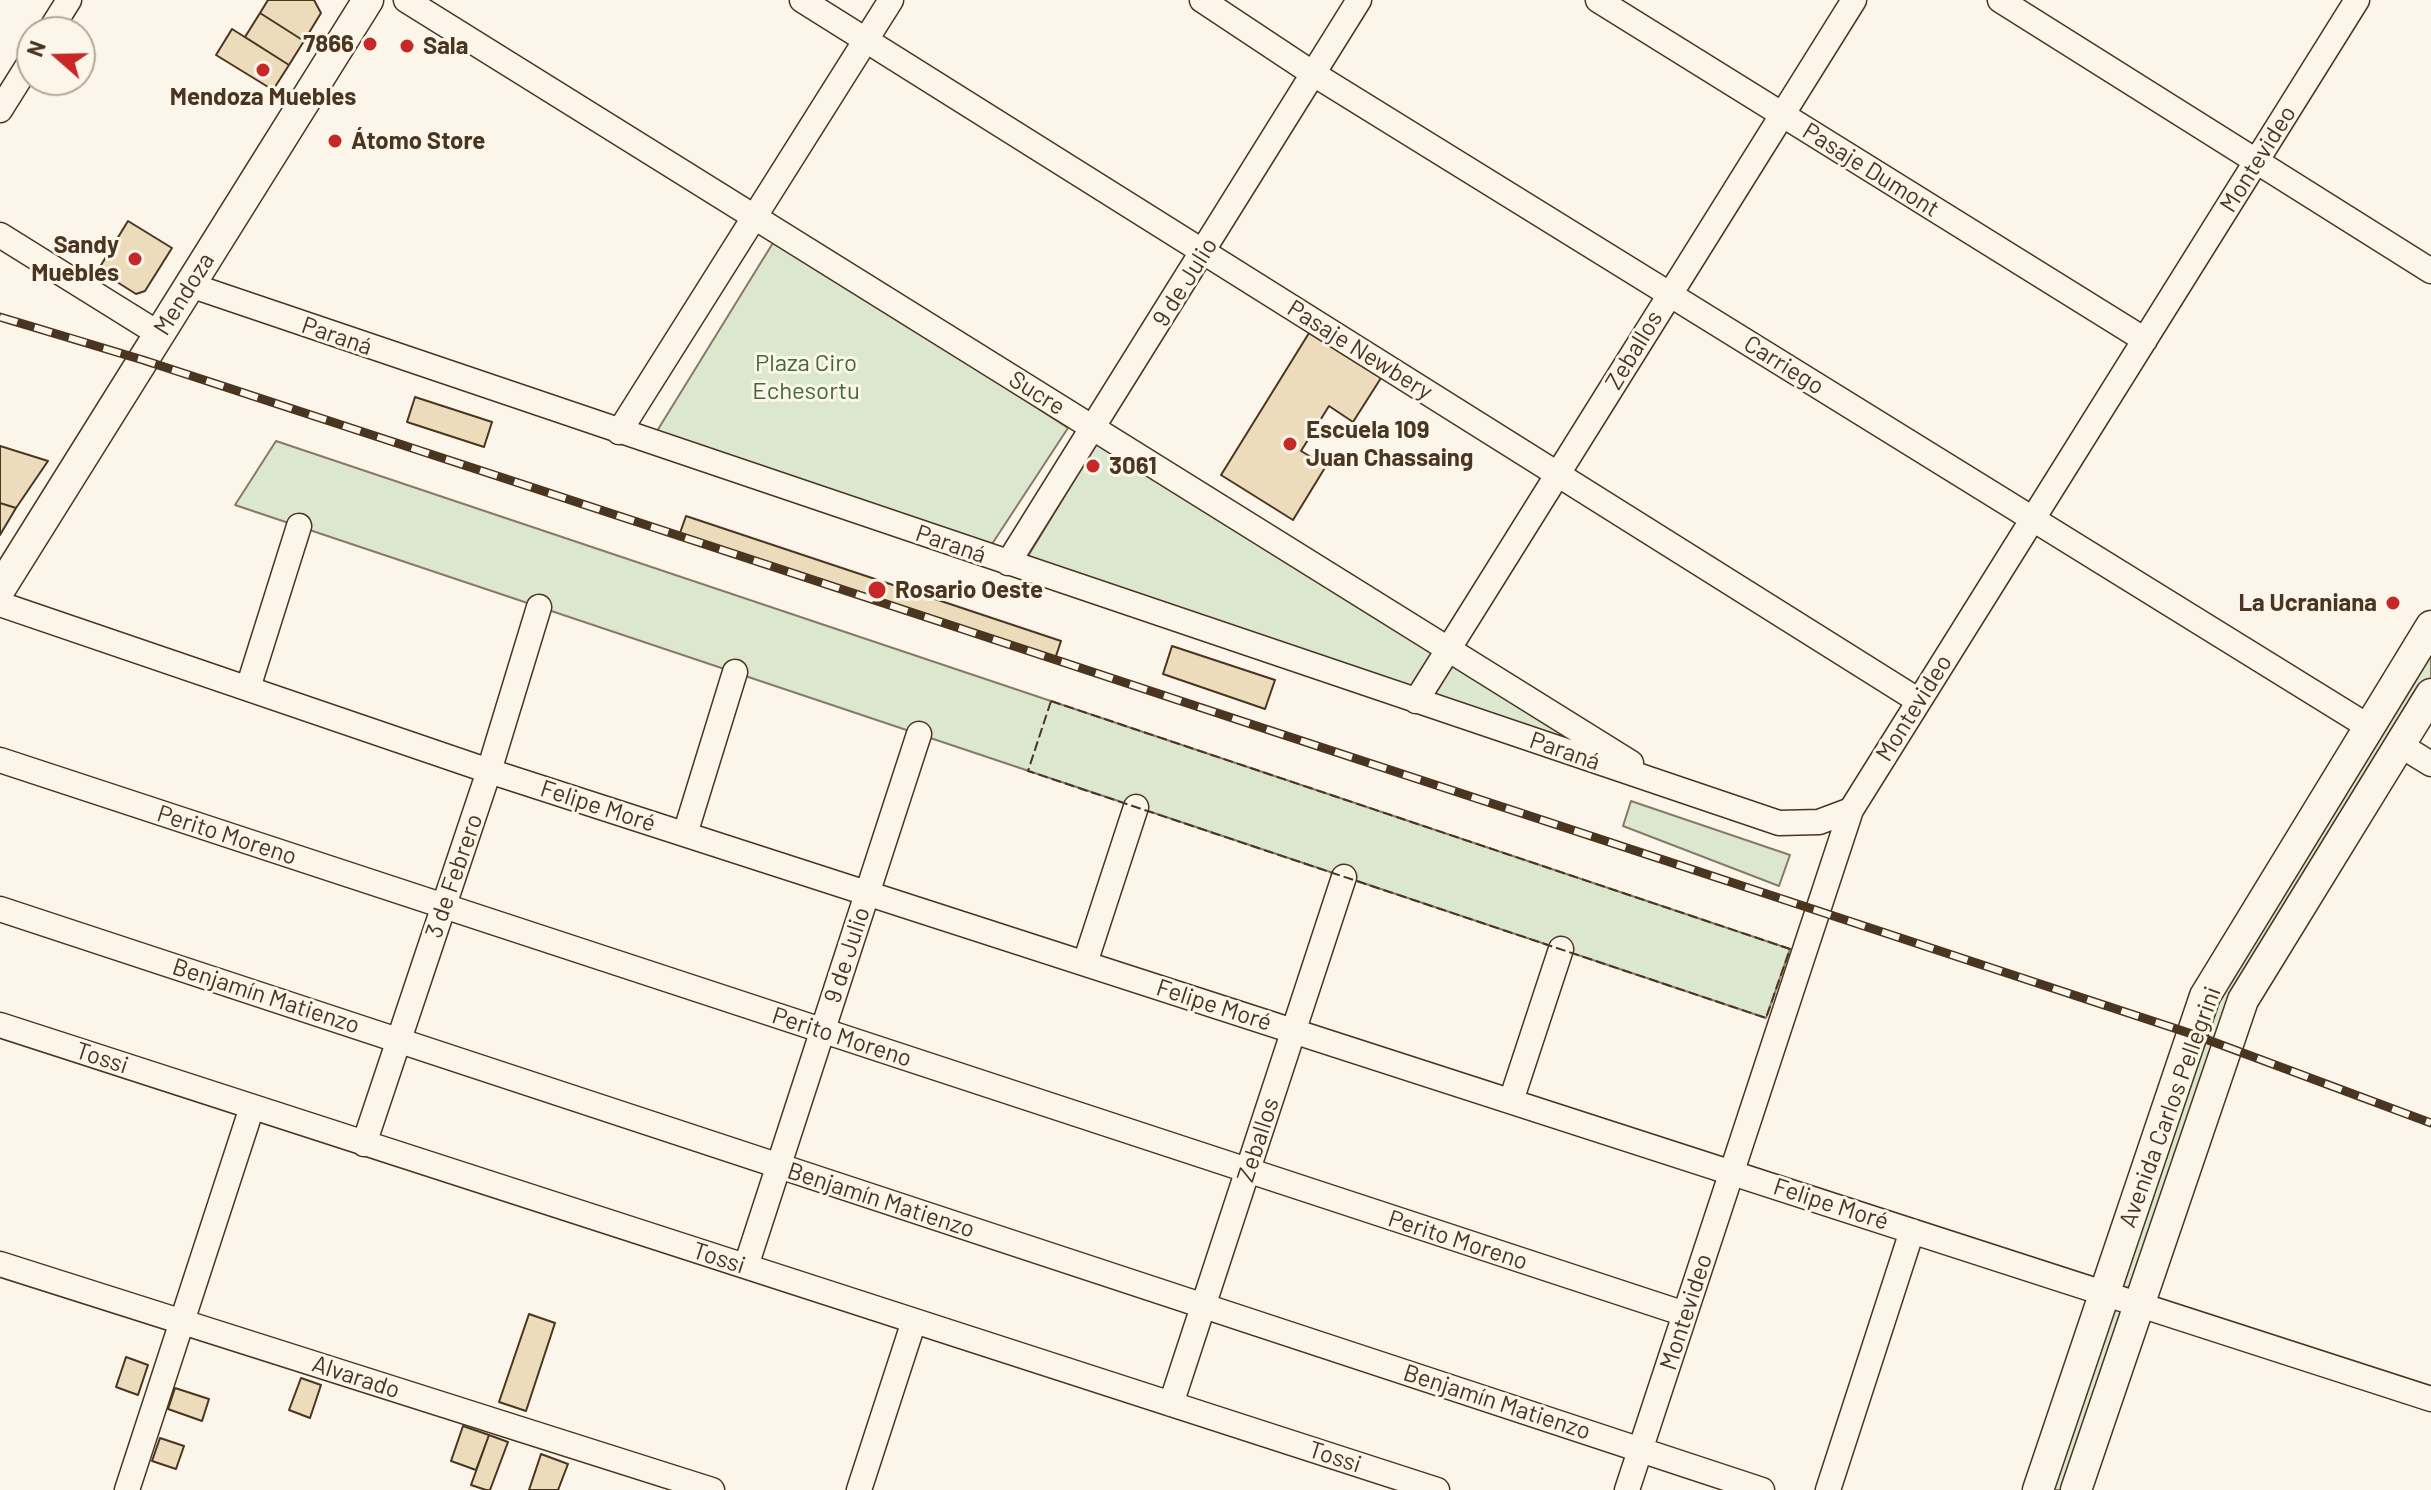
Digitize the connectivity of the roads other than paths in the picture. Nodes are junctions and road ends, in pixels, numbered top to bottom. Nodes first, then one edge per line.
1 (368, 0) edge
2 (406, 0) edge
3 (802, 0) edge
4 (891, 0) edge
5 (1202, 0) edge
6 (1359, 0) edge
7 (1598, 0) edge
8 (1854, 0) edge
9 (2000, 0) edge
10 (2357, 0) edge
11 (866, 40) junction
12 (1312, 73) junction
13 (16, 84) edge
14 (0, 110) edge
15 (1782, 115) junction
16 (2257, 161) junction
17 (755, 217) junction
18 (0, 235) edge
19 (1204, 252) junction
20 (2431, 271) edge
21 (190, 285) junction
22 (1668, 294) junction
23 (159, 334) junction
24 (2145, 340) junction
25 (1094, 428) junction
26 (619, 432) junction
27 (1557, 474) junction
28 (2031, 518) junction
29 (299, 526) dead end
30 (1008, 563) junction
31 (0, 589) edge
32 (0, 604) edge
33 (539, 607) dead end
34 (2431, 626) edge
35 (1448, 649) junction
36 (735, 672) dead end
37 (248, 688) junction
38 (2431, 694) edge
39 (1416, 701) junction
40 (1919, 701) junction
41 (2369, 727) junction
42 (919, 734) dead end
43 (2400, 745) junction
44 (0, 760) edge
45 (2431, 764) edge
46 (489, 771) junction
47 (1667, 785) junction
48 (1136, 807) dead end
49 (1851, 810) junction
50 (685, 834) junction
51 (1344, 877) dead end
52 (868, 893) junction
53 (444, 906) junction
54 (0, 909) edge
55 (1561, 949) dead end
56 (1085, 963) junction
57 (0, 1025) edge
58 (823, 1031) junction
59 (1294, 1031) junction
60 (398, 1040) junction
61 (1511, 1101) junction
62 (252, 1107) junction
63 (364, 1144) junction
64 (779, 1166) junction
65 (1248, 1171) junction
66 (1732, 1172) junction
67 (1912, 1231) junction
68 (0, 1264) edge
69 (746, 1266) junction
70 (2105, 1293) junction
71 (2139, 1304) junction
72 (1204, 1306) junction
73 (1685, 1314) junction
74 (914, 1321) junction
75 (182, 1322) junction
76 (2431, 1399) edge
77 (1171, 1404) junction
78 (1640, 1450) junction
79 (127, 1490) edge
80 (712, 1490) edge
81 (859, 1490) edge
82 (1437, 1490) edge
83 (1627, 1490) edge
84 (1762, 1490) edge
85 (1828, 1490) edge
86 (2038, 1490) edge
87 (2076, 1490) edge

1 - 21 main road, Mendoza
2 - 17 street, Sucre
3 - 11 street, Pasaje Newbery
4 - 11 street
5 - 12 street, Carriego
6 - 12 street, 9 de Julio
7 - 15 street, Pasaje Dumont
8 - 15 street, Zeballos
9 - 16 street
10 - 16 street, Montevideo
11 - 17 street
11 - 19 street, Pasaje Newbery
12 - 19 street, 9 de Julio
12 - 22 street, Carriego
13 - 14 street
15 - 22 street, Zeballos
15 - 24 street, Pasaje Dumont
16 - 20 street
16 - 24 street, Montevideo
17 - 25 street, Sucre
17 - 26 street
18 - 23 street
19 - 25 street, 9 de Julio
19 - 27 street, Pasaje Newbery
21 - 23 main road, Mendoza
21 - 26 street, Paraná
22 - 27 street, Zeballos
22 - 28 street, Carriego
23 - 31 main road, Mendoza
24 - 28 street, Montevideo
25 - 30 street, 9 de Julio
25 - 35 street, Sucre
26 - 30 street, Paraná
27 - 35 street, Zeballos
27 - 40 street, Pasaje Newbery
28 - 40 street, Montevideo
28 - 41 street, Carriego
29 - 37 street
30 - 39 street, Paraná
32 - 37 street, Felipe Moré
33 - 46 street, 3 de Febrero
34 - 41 main road, Avenida Carlos Pellegrini
35 - 39 street, Zeballos
35 - 47 street, Sucre
36 - 50 street
37 - 46 street, Felipe Moré
38 - 43 main road, Avenida Carlos Pellegrini
39 - 47 street, Paraná
40 - 49 street, Montevideo
41 - 70 main road, Avenida Carlos Pellegrini
42 - 52 street, 9 de Julio
43 - 45 street
43 - 71 main road, Avenida Carlos Pellegrini
44 - 53 street, Perito Moreno
46 - 50 street, Felipe Moré
46 - 53 street, 3 de Febrero
47 - 49 street, Paraná
48 - 56 street
49 - 66 street, Montevideo
50 - 52 street, Felipe Moré
51 - 59 street, Zeballos
52 - 56 street, Felipe Moré
52 - 58 street, 9 de Julio
53 - 58 street, Perito Moreno
53 - 60 street, 3 de Febrero
54 - 60 street, Benjamín Matienzo
55 - 61 street
56 - 59 street, Felipe Moré
57 - 62 street, Tossi
58 - 64 street, 9 de Julio
58 - 65 street, Perito Moreno
59 - 61 street, Felipe Moré
59 - 65 street, Zeballos
60 - 63 street, 3 de Febrero
60 - 64 street, Benjamín Matienzo
61 - 66 street, Felipe Moré
62 - 63 street, Tossi
62 - 75 street
63 - 69 street, Tossi
64 - 69 street, 9 de Julio
64 - 72 street, Benjamín Matienzo
65 - 72 street, Zeballos
65 - 73 street, Perito Moreno
66 - 67 street, Felipe Moré
66 - 73 street, Montevideo
67 - 70 street, Felipe Moré
67 - 85 street
68 - 75 street, Alvarado
69 - 74 street, Tossi
70 - 71 street, Felipe Moré
70 - 86 main road, Avenida Carlos Pellegrini
71 - 76 street, Felipe Moré
71 - 87 main road, Avenida Carlos Pellegrini
72 - 77 street, Zeballos
72 - 78 street, Benjamín Matienzo
73 - 78 street, Montevideo
74 - 77 street, Tossi
74 - 81 street
75 - 79 street
75 - 80 street, Alvarado
77 - 82 street, Tossi
78 - 83 street, Montevideo
78 - 84 street, Benjamín Matienzo

